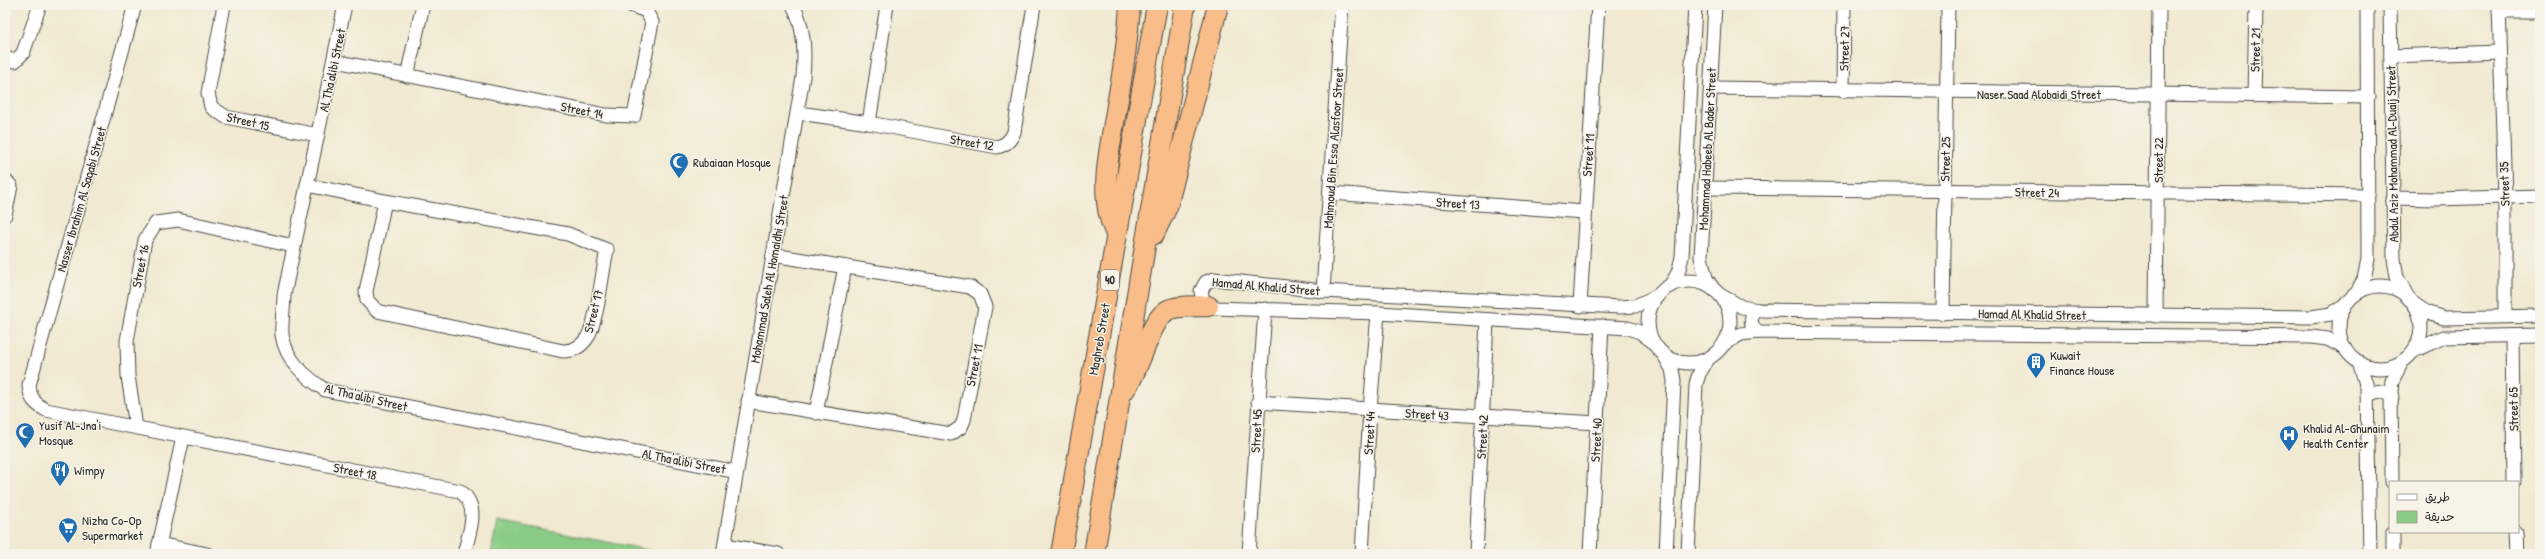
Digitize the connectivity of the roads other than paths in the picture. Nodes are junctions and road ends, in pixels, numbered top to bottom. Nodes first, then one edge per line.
1 (40, 5) edge
2 (135, 5) edge
3 (224, 5) edge
4 (345, 5) edge
5 (423, 5) edge
6 (630, 5) edge
7 (793, 5) edge
8 (887, 5) edge
9 (1034, 5) edge
10 (1130, 5) edge
11 (1158, 5) edge
12 (1185, 5) edge
13 (1218, 5) edge
14 (1342, 5) edge
15 (1598, 5) edge
16 (1844, 5) edge
17 (1948, 5) edge
18 (2159, 5) edge
19 (2256, 5) edge
20 (2367, 5) edge
21 (2390, 5) edge
22 (1695, 6) edge
23 (1715, 7) edge
24 (2499, 8) edge
25 (2540, 12) edge
26 (1694, 28) junction
27 (1714, 33) junction
28 (2499, 52) junction
29 (2391, 56) junction
30 (5, 58) edge
31 (334, 61) junction
32 (407, 76) junction
33 (1711, 88) junction
34 (1843, 91) junction
35 (1947, 93) junction
36 (2158, 95) junction
37 (2254, 96) junction
38 (2368, 97) junction
39 (799, 114) junction
40 (869, 123) junction
41 (318, 135) junction
42 (5, 180) edge
43 (307, 184) junction
44 (1706, 188) junction
45 (1945, 191) junction
46 (1331, 193) junction
47 (2158, 194) junction
48 (2368, 195) junction
49 (2540, 196) edge
50 (2392, 198) junction
51 (2505, 198) junction
52 (385, 201) junction
53 (1584, 212) junction
54 (5, 215) edge
55 (1117, 237) junction
56 (1146, 245) junction
57 (293, 246) junction
58 (1683, 248) junction
59 (1702, 251) junction
60 (773, 255) junction
61 (845, 267) junction
62 (1670, 286) junction
63 (1323, 291) junction
64 (1717, 293) junction
65 (2357, 293) junction
66 (1418, 296) junction
67 (1657, 296) junction
68 (1446, 298) junction
69 (2411, 301) junction
70 (1208, 306) junction
71 (1580, 306) junction
72 (2345, 306) junction
73 (1265, 309) junction
74 (1758, 310) junction
75 (1378, 313) junction
76 (1943, 313) junction
77 (2041, 314) junction
78 (2066, 314) junction
79 (1417, 316) junction
80 (2156, 316) junction
81 (2505, 316) junction
82 (2540, 316) edge
83 (1445, 317) junction
84 (1487, 320) junction
85 (1602, 326) junction
86 (1758, 332) junction
87 (2041, 335) junction
88 (2065, 335) junction
89 (2540, 335) edge
90 (2512, 336) junction
91 (1652, 341) junction
92 (1724, 344) junction
93 (2345, 348) junction
94 (2414, 351) junction
95 (1664, 355) junction
96 (1708, 359) junction
97 (2359, 362) junction
98 (2402, 362) junction
99 (30, 394) joint
100 (2368, 396) junction
101 (1118, 397) junction
102 (1674, 397) junction
103 (2392, 397) junction
104 (1695, 398) junction
105 (748, 401) junction
106 (1258, 402) junction
107 (1370, 410) junction
108 (816, 413) junction
109 (1483, 418) junction
110 (1597, 423) junction
111 (136, 427) junction
112 (183, 438) junction
113 (736, 472) junction
114 (2392, 481) edge
115 (2514, 481) edge
116 (1668, 508) junction
117 (1690, 512) junction
118 (2393, 533) edge
119 (2515, 533) edge
120 (1667, 538) junction
121 (1688, 548) edge
122 (158, 549) edge
123 (724, 550) edge
124 (207, 554) edge
125 (464, 554) edge
126 (778, 554) edge
127 (1061, 554) edge
128 (1094, 554) edge
129 (1249, 554) edge
130 (1362, 554) edge
131 (1476, 554) edge
132 (1590, 554) edge
133 (1666, 554) edge
134 (2370, 554) edge
135 (2393, 554) edge
136 (2516, 554) edge

1 - 30 street
2 - 99 street, Nasser Ibrahim Al Saqabi Street
3 - 41 street, Street 15
4 - 31 street, Al Tha'alibi Street
5 - 32 street
6 - 32 street, Street 14
7 - 39 street, Mohammad Saleh Al Homaidhi Street
8 - 40 street
9 - 40 street, Street 12
10 - 55 highway
11 - 55 highway, Maghreb Street / 40
12 - 56 highway, 40
13 - 56 highway
14 - 46 street, Mahmoud Bin Essa Alasfoor Street
15 - 53 street, Street 11
16 - 34 street, Street 27
17 - 35 street, Street 25
18 - 36 street, Street 22
19 - 37 street, Street 21
20 - 38 street, Abdul Aziz Mohammad Al-Duaij Street
21 - 29 street, Abdul Aziz Mohammad Al-Duaij Street
22 - 23 street
22 - 26 street, Mohammad Habeeb Al Bader Street
23 - 27 street, Mohammad Habeeb Al Bader Street
24 - 25 street
24 - 28 street, Street 35
26 - 27 street
26 - 58 street, Mohammad Habeeb Al Bader Street
27 - 33 street, Mohammad Habeeb Al Bader Street
28 - 29 street
28 - 51 street, Street 35
29 - 50 street, Abdul Aziz Mohammad Al-Duaij Street
31 - 32 street, Street 14
31 - 41 street, Al Tha'alibi Street
33 - 34 street, Naser Saad Alobaidi Street
33 - 44 street, Mohammad Habeeb Al Bader Street
34 - 35 street, Naser Saad Alobaidi Street
35 - 36 street, Naser Saad Alobaidi Street
35 - 45 street, Street 25
36 - 37 street, Naser Saad Alobaidi Street
36 - 47 street, Street 22
37 - 38 street, Naser Saad Alobaidi Street
38 - 48 street, Abdul Aziz Mohammad Al-Duaij Street
39 - 40 street, Street 12
39 - 60 street, Mohammad Saleh Al Homaidhi Street
41 - 43 street, Al Tha'alibi Street
42 - 54 street
43 - 52 street, Street 17
43 - 57 street, Al Tha'alibi Street
44 - 45 street, Street 24
44 - 59 street, Mohammad Habeeb Al Bader Street
45 - 47 street, Street 24
45 - 76 street, Street 25
46 - 53 street, Street 13
46 - 63 street, Mahmoud Bin Essa Alasfoor Street
47 - 48 street, Street 24
47 - 80 street, Street 22
48 - 65 street, Abdul Aziz Mohammad Al-Duaij Street
49 - 51 street
50 - 51 street
50 - 69 street, Abdul Aziz Mohammad Al-Duaij Street
51 - 81 street, Street 35
52 - 52 street, Street 17
53 - 71 street, Street 11
55 - 127 highway, Maghreb Street / 40
56 - 101 highway, 40
57 - 111 street, Street 16
57 - 113 street, Al Tha'alibi Street
58 - 59 street
58 - 62 street, Mohammad Habeeb Al Bader Street
59 - 64 street, Mohammad Habeeb Al Bader Street
60 - 61 street, Street 11
60 - 105 street, Mohammad Saleh Al Homaidhi Street
61 - 108 street
61 - 108 street, Street 11
62 - 64 street
62 - 67 street
63 - 66 street, Hamad Al Khalid Street
63 - 70 street, Hamad Al Khalid Street
64 - 74 street, Hamad Al Khalid Street
64 - 92 street
65 - 69 street
65 - 72 street
66 - 68 street, Hamad Al Khalid Street
66 - 79 street
67 - 71 street, Hamad Al Khalid Street
67 - 91 street
68 - 71 street, Hamad Al Khalid Street
68 - 83 street
69 - 81 street
69 - 94 street
70 - 73 street, Hamad Al Khalid Street
70 - 101 highway
72 - 80 street, Hamad Al Khalid Street
72 - 93 street
73 - 75 street, Hamad Al Khalid Street
73 - 106 street, Street 45
74 - 76 street, Hamad Al Khalid Street
74 - 86 street
75 - 79 street, Hamad Al Khalid Street
75 - 107 street, Street 44
76 - 77 street, Hamad Al Khalid Street
77 - 78 street, Hamad Al Khalid Street
77 - 87 street
78 - 80 street, Hamad Al Khalid Street
78 - 88 street
79 - 83 street, Hamad Al Khalid Street
81 - 82 street
83 - 84 street, Hamad Al Khalid Street
84 - 85 street, Hamad Al Khalid Street
84 - 109 street, Street 42
85 - 91 street, Hamad Al Khalid Street
85 - 110 street, Street 40
86 - 87 street, Hamad Al Khalid Street
86 - 92 street, Hamad Al Khalid Street
87 - 88 street, Hamad Al Khalid Street
88 - 93 street, Hamad Al Khalid Street
89 - 90 street
90 - 94 street
90 - 115 street, Street 65
91 - 95 street
92 - 96 street
93 - 97 street
94 - 98 street
95 - 96 street
95 - 102 street
96 - 104 street
97 - 98 street
97 - 100 street
98 - 103 street
99 - 111 street, Street 18
100 - 103 street
100 - 134 street
101 - 128 highway, 40
102 - 104 street
102 - 116 street
103 - 114 street
104 - 117 street
105 - 108 street, Street 11
105 - 113 street, Mohammad Saleh Al Homaidhi Street
106 - 107 street, Street 43
106 - 129 street, Street 45
107 - 109 street, Street 43
107 - 130 street, Street 44
109 - 110 street, Street 43
109 - 131 street, Street 42
110 - 132 street, Street 40
111 - 112 street, Street 18
112 - 122 street
112 - 125 street, Street 18
113 - 123 street, Mohammad Saleh Al Homaidhi Street
116 - 117 street
116 - 120 street
117 - 121 street
118 - 135 street
119 - 136 street
120 - 121 street
120 - 133 street
122 - 124 street
123 - 126 street

